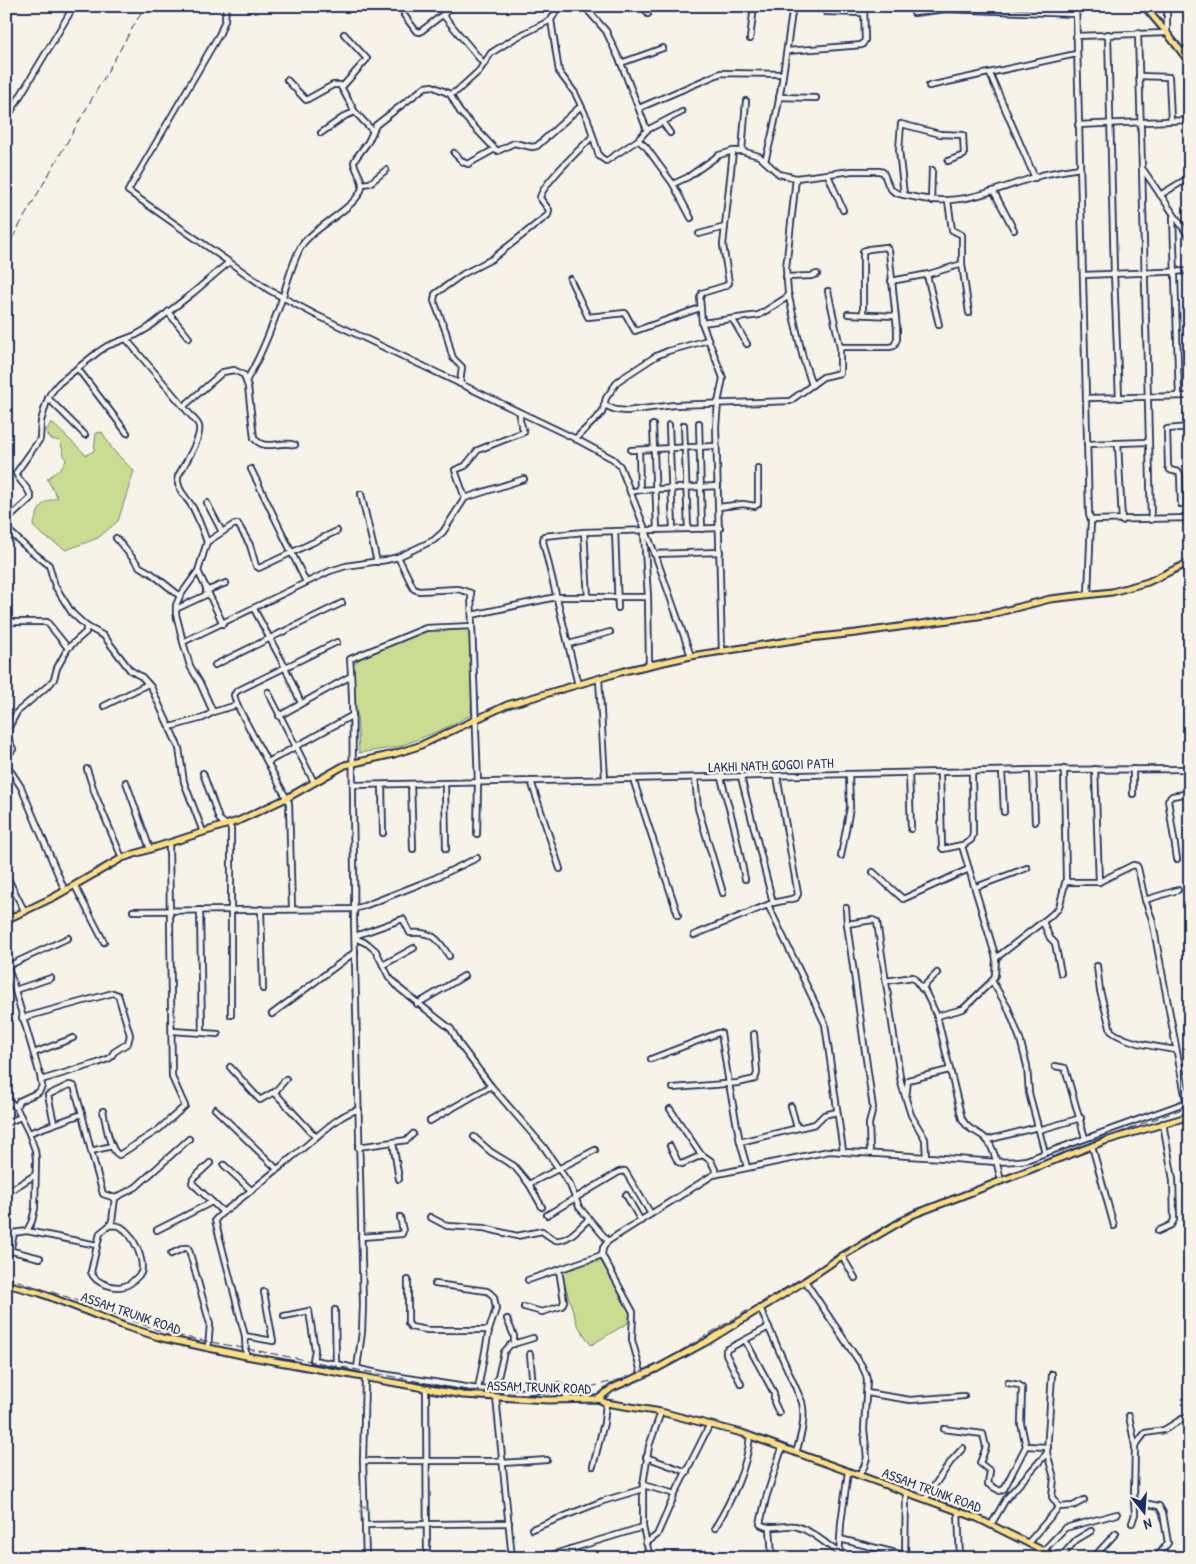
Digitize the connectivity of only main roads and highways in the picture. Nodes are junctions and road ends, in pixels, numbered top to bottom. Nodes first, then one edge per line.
1 (1144, 6) edge
2 (1190, 63) edge
3 (1190, 562) edge
4 (6, 920) edge
5 (1189, 1116) edge
6 (6, 1284) edge
7 (598, 1400) junction
8 (1059, 1558) edge

1 - 2 main road
3 - 4 main road
5 - 7 main road
6 - 7 main road, ASSAM TRUNK ROAD
7 - 8 main road, ASSAM TRUNK ROAD

